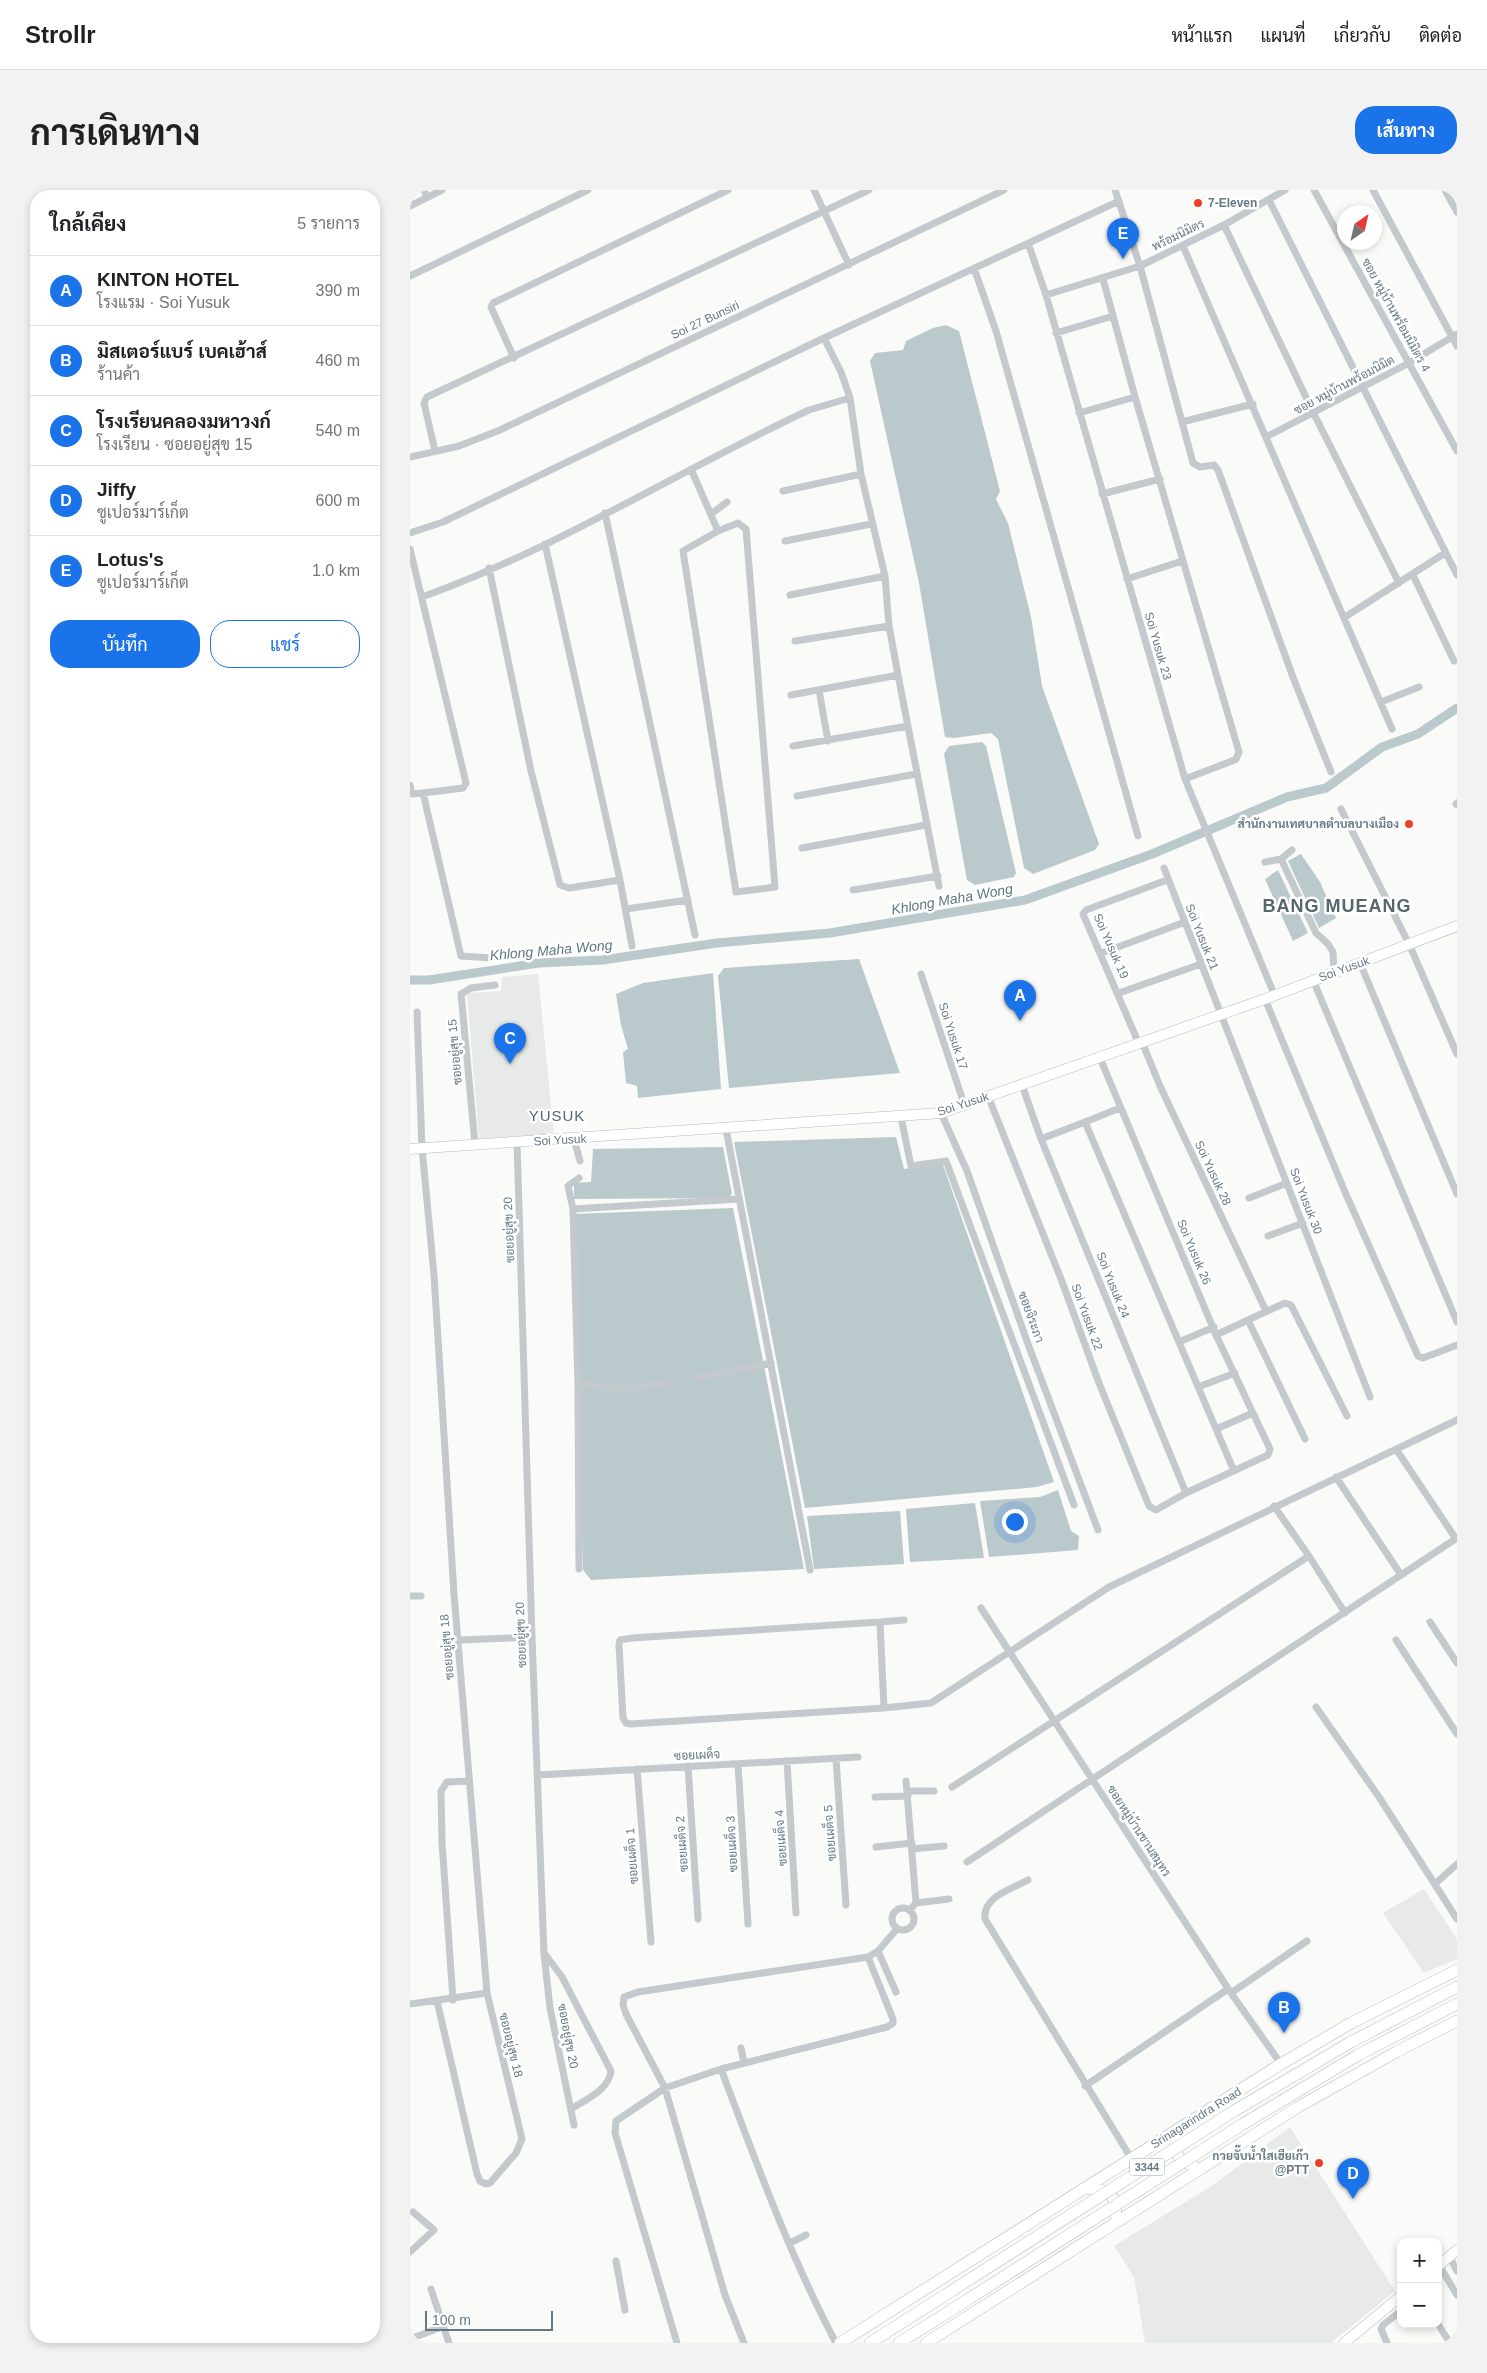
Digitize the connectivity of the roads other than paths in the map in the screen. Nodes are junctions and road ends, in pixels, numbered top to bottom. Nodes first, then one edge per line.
1 (424, 190) edge
2 (442, 190) edge
3 (588, 190) edge
4 (728, 190) edge
5 (814, 190) edge
6 (869, 190) edge
7 (1004, 190) edge
8 (1115, 190) edge
9 (1285, 190) edge
10 (1314, 190) edge
11 (1373, 190) edge
12 (1446, 190) edge
13 (427, 198) junction
14 (1269, 200) junction
15 (1119, 201) junction
16 (410, 206) edge
17 (825, 212) junction
18 (1457, 212) edge
19 (1224, 225) junction
20 (1028, 243) junction
21 (1183, 246) junction
22 (849, 264) junction
23 (1140, 266) junction
24 (974, 268) junction
25 (410, 276) edge
26 (1103, 279) junction
27 (1046, 296) junction
28 (1113, 316) junction
29 (1056, 333) junction
30 (1454, 335) edge
31 (824, 338) junction
32 (1457, 346) edge
33 (514, 358) junction
34 (1409, 363) junction
35 (1361, 387) junction
36 (1135, 397) junction
37 (850, 398) junction
38 (1252, 404) junction
39 (1079, 413) junction
40 (1314, 414) junction
41 (1182, 422) junction
42 (1266, 437) junction
43 (1457, 451) edge
44 (428, 453) junction
45 (410, 457) edge
46 (692, 469) junction
47 (861, 474) junction
48 (1160, 480) junction
49 (783, 491) dead end
50 (1102, 494) junction
51 (727, 502) dead end
52 (605, 513) junction
53 (711, 514) junction
54 (871, 524) junction
55 (718, 531) junction
56 (410, 533) edge
57 (785, 542) dead end
58 (545, 544) junction
59 (410, 549) edge
60 (1445, 553) junction
61 (1182, 561) junction
62 (489, 568) junction
63 (1413, 575) junction
64 (1457, 575) edge
65 (885, 576) junction
66 (1127, 578) junction
67 (1399, 583) junction
68 (790, 595) dead end
69 (422, 597) junction
70 (1345, 618) junction
71 (889, 626) junction
72 (794, 641) dead end
73 (1454, 661) dead end
74 (898, 675) junction
75 (1419, 687) dead end
76 (819, 690) junction
77 (791, 695) dead end
78 (1381, 702) junction
79 (908, 726) junction
80 (1392, 729) dead end
81 (828, 741) junction
82 (792, 746) dead end
83 (1331, 772) dead end
84 (916, 774) junction
85 (1185, 779) junction
86 (410, 785) edge
87 (423, 793) junction
88 (411, 794) edge
89 (797, 796) dead end
90 (1341, 809) dead end
91 (926, 826) junction
92 (1138, 836) dead end
93 (802, 848) dead end
94 (1292, 850) dead end
95 (1281, 859) junction
96 (1265, 862) dead end
97 (1164, 868) dead end
98 (938, 876) junction
99 (620, 880) junction
100 (1167, 880) junction
101 (939, 886) dead end
102 (853, 890) dead end
103 (688, 900) junction
104 (626, 909) junction
105 (1185, 922) junction
106 (1457, 926) edge
107 (695, 935) dead end
108 (1409, 944) junction
109 (632, 946) dead end
110 (1102, 953) junction
111 (492, 958) dead end
112 (1360, 963) junction
113 (1200, 964) junction
114 (1334, 971) junction
115 (920, 974) dead end
116 (1313, 980) junction
117 (494, 985) dead end
118 (1119, 993) junction
119 (1270, 997) junction
120 (416, 1012) dead end
121 (1222, 1013) junction
122 (1141, 1043) junction
123 (1457, 1054) edge
124 (1100, 1058) junction
125 (1022, 1085) junction
126 (988, 1096) junction
127 (964, 1104) junction
128 (1120, 1108) junction
129 (941, 1113) junction
130 (901, 1117) junction
131 (1085, 1122) junction
132 (726, 1129) junction
133 (574, 1139) junction
134 (1042, 1139) junction
135 (517, 1142) junction
136 (475, 1144) junction
137 (422, 1148) junction
138 (410, 1149) edge
139 (580, 1161) dead end
140 (579, 1178) dead end
141 (1287, 1183) junction
142 (1457, 1194) edge
143 (1249, 1198) dead end
144 (739, 1199) junction
145 (573, 1208) junction
146 (1303, 1223) junction
147 (1268, 1236) dead end
148 (1266, 1311) junction
149 (1248, 1320) junction
150 (1457, 1322) edge
151 (1215, 1331) junction
152 (1179, 1342) junction
153 (1457, 1345) edge
154 (771, 1363) junction
155 (1235, 1373) junction
156 (697, 1378) dead end
157 (578, 1384) junction
158 (666, 1384) dead end
159 (1198, 1387) junction
160 (1370, 1397) dead end
161 (1253, 1413) junction
162 (1347, 1416) dead end
163 (1457, 1421) edge
164 (1216, 1429) junction
165 (1305, 1439) dead end
166 (1396, 1449) junction
167 (1234, 1471) junction
168 (1336, 1477) junction
169 (1186, 1493) junction
170 (1074, 1505) dead end
171 (1274, 1506) junction
172 (1098, 1530) dead end
173 (1457, 1539) edge
174 (1309, 1556) junction
175 (579, 1569) dead end
176 (810, 1570) dead end
177 (1401, 1574) junction
178 (410, 1596) edge
179 (421, 1596) dead end
180 (981, 1608) dead end
181 (1344, 1613) junction
182 (904, 1620) dead end
183 (880, 1622) junction
184 (1430, 1622) dead end
185 (532, 1637) junction
186 (459, 1640) junction
187 (1396, 1640) dead end
188 (1009, 1652) junction
189 (1457, 1663) edge
190 (1316, 1707) dead end
191 (884, 1708) junction
192 (1053, 1720) junction
193 (1457, 1734) edge
194 (858, 1757) dead end
195 (836, 1759) junction
196 (787, 1761) junction
197 (738, 1764) junction
198 (688, 1766) junction
199 (637, 1769) junction
200 (538, 1775) junction
201 (1093, 1780) junction
202 (469, 1781) junction
203 (906, 1781) dead end
204 (952, 1787) dead end
205 (934, 1791) dead end
206 (908, 1793) junction
207 (874, 1797) dead end
208 (912, 1846) junction
209 (944, 1846) dead end
210 (876, 1847) dead end
211 (967, 1862) dead end
212 (1457, 1864) edge
213 (1028, 1880) dead end
214 (1436, 1883) junction
215 (949, 1899) dead end
216 (916, 1903) junction
217 (846, 1905) dead end
218 (910, 1910) junction
219 (796, 1913) dead end
220 (698, 1919) dead end
221 (1457, 1920) edge
222 (748, 1924) dead end
223 (897, 1929) junction
224 (1308, 1941) dead end
225 (651, 1942) dead end
226 (878, 1951) junction
227 (544, 1954) junction
228 (868, 1957) junction
229 (1457, 1970) edge
230 (1457, 1986) edge
231 (1230, 1991) junction
232 (896, 1992) dead end
233 (487, 1993) junction
234 (453, 2000) junction
235 (437, 2001) junction
236 (410, 2004) edge
237 (1457, 2004) edge
238 (1457, 2021) edge
239 (742, 2048) dead end
240 (744, 2063) junction
241 (1280, 2064) junction
242 (721, 2069) junction
243 (1085, 2086) junction
244 (665, 2088) junction
245 (571, 2110) junction
246 (574, 2125) dead end
247 (1183, 2126) junction
248 (1131, 2158) junction
249 (1208, 2163) junction
250 (1083, 2189) junction
251 (413, 2212) dead end
252 (1108, 2227) junction
253 (806, 2235) dead end
254 (790, 2243) junction
255 (410, 2252) edge
256 (1453, 2253) edge
257 (616, 2261) dead end
258 (1442, 2262) edge
259 (1442, 2270) edge
260 (1457, 2271) edge
261 (431, 2289) dead end
262 (1457, 2296) edge
263 (1397, 2299) edge
264 (625, 2310) dead end
265 (1397, 2314) edge
266 (444, 2326) junction
267 (1441, 2328) edge
268 (410, 2339) edge
269 (449, 2343) edge
270 (677, 2343) edge
271 (744, 2343) edge
272 (836, 2343) edge
273 (840, 2343) edge
274 (870, 2343) edge
275 (899, 2343) edge
276 (926, 2343) edge
277 (1344, 2343) edge
278 (1387, 2343) edge
279 (1450, 2343) edge

1 - 13 street
2 - 13 street
3 - 25 street
4 - 33 street
5 - 17 street
6 - 17 street
7 - 22 street, Soi 27 Bunsiri
8 - 15 street
9 - 14 street, พร้อมนิมิตร
10 - 34 street, ซอย หมู่บ้านพร้อมนิมิตร 4
11 - 30 street
12 - 18 street
13 - 16 street
14 - 19 street, พร้อมนิมิตร
14 - 35 street
15 - 20 street
15 - 23 street
17 - 22 street
17 - 33 street
19 - 21 street, พร้อมนิมิตร
19 - 40 street
20 - 24 street
20 - 27 street, Soi Yusuk 23
21 - 23 street, พร้อมนิมิตร
21 - 38 street
22 - 44 street, Soi 27 Bunsiri
23 - 26 street, พร้อมนิมิตร
23 - 41 street
24 - 31 street
24 - 92 street
26 - 27 street, พร้อมนิมิตร
26 - 28 street
27 - 29 street, Soi Yusuk 23
28 - 29 street
28 - 36 street
29 - 39 street, Soi Yusuk 23
30 - 32 street
30 - 34 street, ซอย หมู่บ้านพร้อมนิมิต
31 - 37 street
31 - 56 street
33 - 44 street
34 - 35 street, ซอย หมู่บ้านพร้อมนิมิต
34 - 43 street, ซอย หมู่บ้านพร้อมนิมิตร 4
35 - 40 street, ซอย หมู่บ้านพร้อมนิมิต
35 - 60 street
36 - 39 street
36 - 48 street
37 - 46 street
37 - 47 street
38 - 41 street
38 - 42 street
39 - 50 street, Soi Yusuk 23
40 - 42 street, ซอย หมู่บ้านพร้อมนิมิต
40 - 67 street
41 - 83 street
42 - 70 street
44 - 45 street, Soi 27 Bunsiri
46 - 52 street
46 - 53 street
47 - 49 street
47 - 54 street
48 - 50 street
48 - 61 street
50 - 66 street, Soi Yusuk 23
51 - 53 street
52 - 58 street
52 - 103 street
53 - 55 street
54 - 57 street
54 - 65 street
55 - 55 street
58 - 62 street
58 - 99 street
59 - 69 street
60 - 63 street
60 - 64 street
61 - 66 street
61 - 85 street
62 - 69 street
62 - 99 street
63 - 67 street
63 - 73 street
65 - 68 street
65 - 71 street
66 - 85 street, Soi Yusuk 23
67 - 70 street
69 - 87 street
70 - 78 street
71 - 72 street
71 - 74 street
74 - 76 street
74 - 79 street
75 - 78 street
76 - 77 street
76 - 81 street
78 - 80 street
79 - 81 street
79 - 84 street
81 - 82 street
84 - 89 street
84 - 91 street
85 - 119 street, Soi Yusuk 23
86 - 88 street
87 - 88 street
87 - 111 street
90 - 108 street
91 - 93 street
91 - 98 street
94 - 95 street
95 - 96 street
95 - 114 street
97 - 100 street, Soi Yusuk 21
98 - 101 street
98 - 102 street
99 - 104 street
100 - 105 street, Soi Yusuk 21
100 - 110 street, Soi Yusuk 19
103 - 104 street
103 - 107 street
104 - 109 street
105 - 110 street
105 - 113 street, Soi Yusuk 21
106 - 108 street, Soi Yusuk
108 - 112 street, Soi Yusuk
108 - 123 street
110 - 118 street, Soi Yusuk 19
112 - 114 street, Soi Yusuk
112 - 142 street
113 - 118 street
113 - 121 street, Soi Yusuk 21
114 - 116 street, Soi Yusuk
115 - 127 street, Soi Yusuk 17
116 - 119 street, Soi Yusuk
116 - 150 street
117 - 136 street, ซอยอยู่สุข 15
118 - 122 street, Soi Yusuk 19
119 - 121 street, Soi Yusuk
119 - 153 street, Soi Yusuk 23
120 - 137 street, ซอยอยู่สุข 18
121 - 122 street, Soi Yusuk
121 - 141 street, Soi Yusuk 30
122 - 124 street, Soi Yusuk
122 - 148 street, Soi Yusuk 28
124 - 125 street, Soi Yusuk
124 - 128 street, Soi Yusuk 26
125 - 126 street, Soi Yusuk
125 - 134 street, Soi Yusuk 24
126 - 127 street, Soi Yusuk
126 - 169 street, Soi Yusuk 22
127 - 129 street, Soi Yusuk
128 - 131 street
128 - 151 street, Soi Yusuk 26
129 - 130 street, Soi Yusuk
129 - 172 street, ซอยจิระภา
130 - 132 street, Soi Yusuk
130 - 170 street
131 - 134 street
131 - 152 street
132 - 133 street, Soi Yusuk
132 - 144 street
133 - 135 street, Soi Yusuk
133 - 139 street
134 - 169 street, Soi Yusuk 24
135 - 136 street, Soi Yusuk
135 - 185 street, ซอยอยู่สุข 20
136 - 137 street, Soi Yusuk
137 - 138 street, Soi Yusuk
137 - 186 street, ซอยอยู่สุข 18
140 - 145 street
141 - 143 street
141 - 146 street, Soi Yusuk 30
144 - 145 street
144 - 154 street
145 - 157 street
146 - 147 street
146 - 160 street, Soi Yusuk 30
148 - 149 street
148 - 162 street
149 - 151 street
149 - 165 street
151 - 152 street
151 - 155 street, Soi Yusuk 26
152 - 159 street
154 - 156 street
154 - 176 street
155 - 159 street
155 - 161 street, Soi Yusuk 26
157 - 158 street
157 - 175 street
159 - 164 street
161 - 164 street
161 - 167 street, Soi Yusuk 26
163 - 166 street
164 - 167 street
166 - 168 street
166 - 173 street
167 - 169 street
168 - 171 street
168 - 177 street
171 - 174 street
171 - 188 street
173 - 177 street
174 - 181 street
174 - 192 street
177 - 181 street
178 - 179 street
180 - 188 street, ซอยหมู่บ้านชานสมุทร
181 - 201 street
182 - 183 street
183 - 191 street
183 - 191 street
184 - 189 street
185 - 186 street
185 - 200 street, ซอยอยู่สุข 20
186 - 202 street, ซอยอยู่สุข 18
187 - 193 street
188 - 191 street
188 - 192 street, ซอยหมู่บ้านชานสมุทร
190 - 214 street
192 - 201 street, ซอยหมู่บ้านชานสมุทร
192 - 204 street
194 - 195 street, ซอยเผด็จ
195 - 196 street, ซอยเผด็จ
195 - 217 street, ซอยเผด็จ 5
196 - 197 street, ซอยเผด็จ
196 - 219 street, ซอยเผด็จ 4
197 - 198 street, ซอยเผด็จ
197 - 222 street, ซอยเผด็จ 3
198 - 199 street, ซอยเผด็จ
198 - 220 street, ซอยเผด็จ 2
199 - 200 street, ซอยเผด็จ
199 - 225 street, ซอยเผด็จ 1
200 - 227 street, ซอยอยู่สุข 20
201 - 211 street
201 - 231 street, ซอยหมู่บ้านชานสมุทร
202 - 233 street, ซอยอยู่สุข 18
202 - 234 street
203 - 206 street
205 - 206 street
206 - 207 street
206 - 208 street
208 - 209 street
208 - 210 street
208 - 216 street
212 - 214 street
213 - 243 street
214 - 221 street
215 - 216 street
216 - 218 street
218 - 223 street
218 - 223 street
223 - 226 street
224 - 231 street
226 - 228 street
226 - 232 street
227 - 245 street, ซอยอยู่สุข 20
227 - 245 street
228 - 240 street
228 - 244 street
229 - 241 main road, Srinagarindra Road / 3344
230 - 274 main road, Srinagarindra Road / 3344, bridge
231 - 241 street, ซอยหมู่บ้านชานสมุทร
231 - 243 street
233 - 234 street
233 - 235 street, ซอยอยู่สุข 18
234 - 235 street
235 - 236 street
237 - 275 main road, 3344, bridge
238 - 249 main road, 3344
239 - 240 street
240 - 242 street
241 - 247 main road, Srinagarindra Road / 3344
242 - 244 street
242 - 254 street
243 - 248 street
244 - 270 street
244 - 271 street
245 - 246 street, ซอยอยู่สุข 20
247 - 248 main road, Srinagarindra Road / 3344
247 - 249 main road
248 - 250 main road, Srinagarindra Road / 3344
249 - 252 main road, 3344
250 - 252 main road
250 - 273 main road, Srinagarindra Road / 3344
251 - 255 street
252 - 276 main road, 3344
253 - 254 street
254 - 272 street
256 - 258 street
256 - 260 street
257 - 264 street
259 - 262 street
261 - 266 street
263 - 277 street
265 - 278 street
266 - 268 street
266 - 269 street
267 - 279 street

